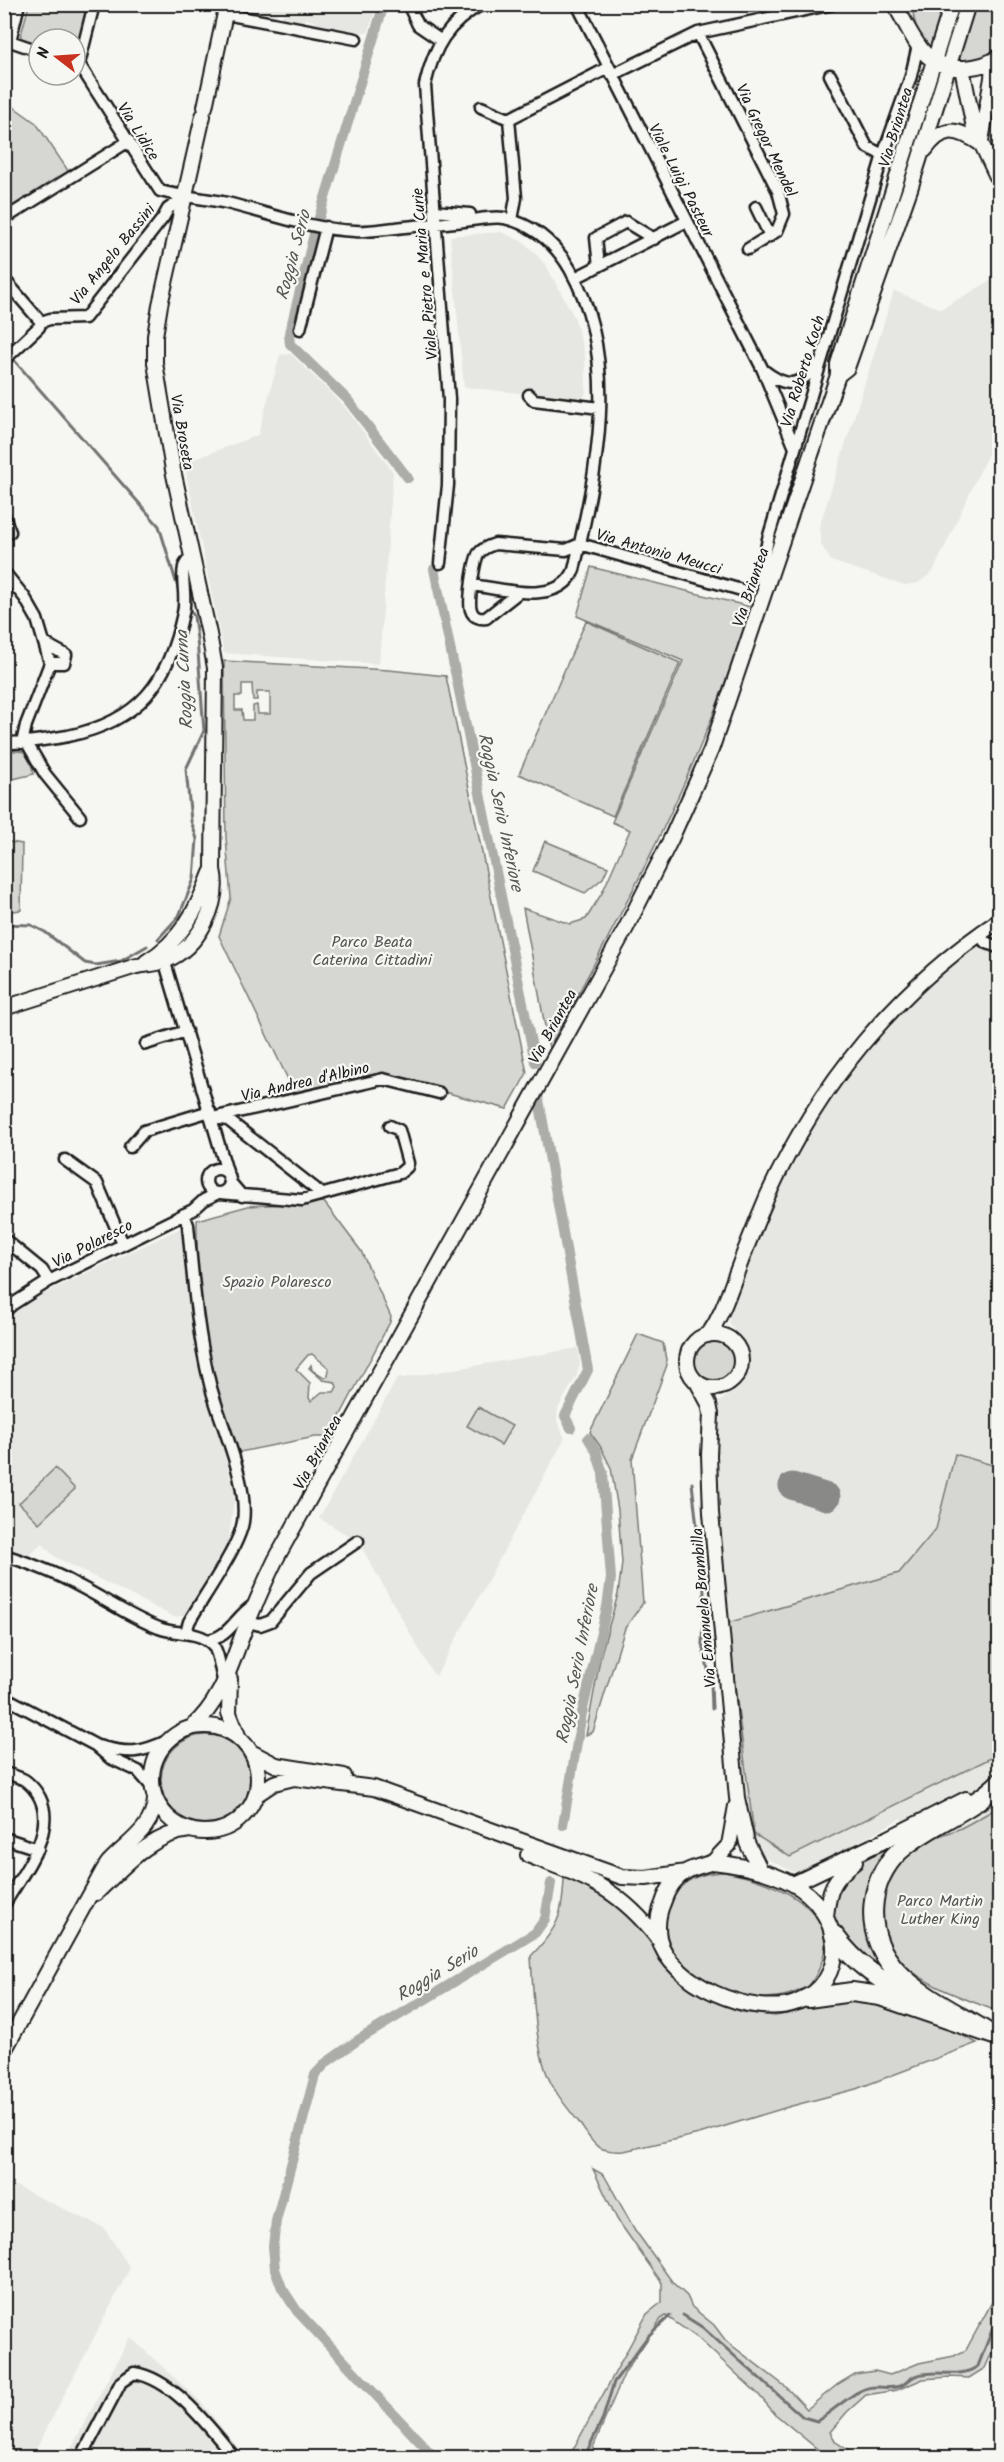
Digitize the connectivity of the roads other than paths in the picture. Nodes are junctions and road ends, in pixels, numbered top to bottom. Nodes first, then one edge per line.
1 (19, 4) edge
2 (94, 4) edge
3 (408, 4) edge
4 (482, 4) edge
5 (577, 4) edge
6 (833, 4) edge
7 (894, 4) edge
8 (906, 4) edge
9 (952, 4) edge
10 (968, 4) edge
11 (226, 9) edge
12 (906, 24) junction
13 (87, 29) edge
14 (698, 33) junction
15 (356, 39) dead end
16 (440, 40) junction
17 (7, 44) edge
18 (918, 45) junction
19 (27, 48) edge
20 (996, 59) edge
21 (933, 62) junction
22 (947, 68) junction
23 (962, 68) junction
24 (610, 71) junction
25 (830, 75) dead end
26 (87, 79) edge
27 (481, 107) dead end
28 (509, 119) junction
29 (129, 141) junction
30 (981, 144) junction
31 (883, 155) junction
32 (920, 156) junction
33 (999, 183) edge
34 (185, 197) junction
35 (756, 207) dead end
36 (434, 212) junction
37 (497, 217) junction
38 (4, 219) edge
39 (512, 220) junction
40 (687, 221) junction
41 (311, 224) joint
42 (436, 224) junction
43 (326, 227) junction
44 (770, 236) junction
45 (654, 239) junction
46 (748, 249) dead end
47 (599, 266) junction
48 (575, 278) junction
49 (4, 279) edge
50 (41, 322) junction
51 (300, 329) dead end
52 (4, 360) edge
53 (819, 363) junction
54 (762, 368) junction
55 (838, 375) junction
56 (529, 395) dead end
57 (600, 408) junction
58 (795, 448) junction
59 (4, 516) edge
60 (10, 532) dead end
61 (580, 544) junction
62 (191, 556) junction
63 (440, 563) dead end
64 (4, 572) edge
65 (472, 585) junction
66 (745, 591) dead end
67 (519, 592) junction
68 (765, 597) junction
69 (44, 643) junction
70 (50, 663) junction
71 (4, 743) edge
72 (25, 743) junction
73 (80, 818) dead end
74 (213, 869) junction
75 (999, 920) edge
76 (979, 934) junction
77 (999, 948) edge
78 (162, 956) junction
79 (4, 1008) edge
80 (186, 1031) junction
81 (146, 1044) dead end
82 (439, 1093) dead end
83 (211, 1114) junction
84 (390, 1126) dead end
85 (130, 1147) dead end
86 (221, 1149) junction
87 (65, 1160) dead end
88 (208, 1176) junction
89 (229, 1178) junction
90 (219, 1193) junction
91 (322, 1194) junction
92 (242, 1196) junction
93 (197, 1207) junction
94 (184, 1214) junction
95 (4, 1239) edge
96 (123, 1244) junction
97 (49, 1281) junction
98 (725, 1305) junction
99 (4, 1312) edge
100 (708, 1335) junction
101 (727, 1337) junction
102 (697, 1382) junction
103 (722, 1387) junction
104 (711, 1414) junction
105 (358, 1540) dead end
106 (4, 1555) edge
107 (254, 1605) junction
108 (248, 1622) junction
109 (186, 1632) junction
110 (207, 1640) junction
111 (232, 1665) junction
112 (224, 1683) junction
113 (4, 1697) edge
114 (192, 1727) junction
115 (239, 1738) junction
116 (169, 1740) junction
117 (95, 1745) junction
118 (251, 1752) junction
119 (4, 1773) edge
120 (999, 1782) edge
121 (378, 1789) junction
122 (154, 1793) junction
123 (256, 1795) junction
124 (737, 1798) junction
125 (456, 1818) junction
126 (190, 1830) junction
127 (4, 1838) edge
128 (877, 1845) junction
129 (38, 1849) junction
130 (713, 1862) junction
131 (761, 1871) junction
132 (687, 1872) junction
133 (793, 1884) junction
134 (88, 1900) junction
135 (6, 1901) edge
136 (826, 1916) junction
137 (834, 1935) junction
138 (659, 1940) junction
139 (808, 1998) junction
140 (961, 2022) junction
141 (995, 2035) edge
142 (4, 2052) edge
143 (81, 2457) edge
144 (235, 2457) edge

1 - 17 street
2 - 13 street
3 - 16 street
4 - 16 street, Viale Pietro e Maria Curie
5 - 24 street, Viale Luigi Pasteur
6 - 14 street
7 - 12 main road
8 - 12 main road
9 - 21 main road, Via Briantea
10 - 22 main road, Via Briantea
11 - 15 street
11 - 34 main road, Via Broseta
12 - 18 main road
14 - 24 street
14 - 44 street, Via Gregor Mendel
16 - 36 street, Viale Pietro e Maria Curie
17 - 19 street
18 - 21 main road
18 - 31 street, Via Roberto Koch
20 - 23 main road
20 - 30 main road
21 - 22 main road
21 - 55 main road, Via Briantea
22 - 23 main road
22 - 32 main road, Via Briantea
23 - 30 main road
24 - 28 street
24 - 40 street, Viale Luigi Pasteur
25 - 31 street
26 - 29 street, Via Lidice
27 - 28 street
28 - 39 street
29 - 34 street, Via Lidice
29 - 38 street
30 - 32 main road, Via Briantea
30 - 33 main road
31 - 53 street, Via Roberto Koch
32 - 55 main road, Via Briantea
34 - 41 street, Via Lidice
34 - 50 street, Via Angelo Bassini
34 - 62 main road, Via Broseta
35 - 44 street
36 - 37 street, Via Antonio Meucci
36 - 42 street, Viale Pietro e Maria Curie
37 - 39 street, Via Antonio Meucci
37 - 42 street, Via Antonio Meucci
39 - 48 street, Via Antonio Meucci
40 - 45 street
40 - 54 street, Viale Luigi Pasteur
41 - 43 street, Via Antonio Meucci
42 - 43 street, Via Antonio Meucci
42 - 63 street, Viale Pietro e Maria Curie
43 - 51 street
44 - 46 street
45 - 47 street
45 - 47 street
47 - 48 street
48 - 57 street, Via Antonio Meucci
49 - 50 street
50 - 52 street
53 - 54 street
53 - 58 street, Via Roberto Koch
54 - 58 street, Viale Luigi Pasteur
55 - 68 main road, Via Briantea
56 - 57 street
57 - 61 street, Via Antonio Meucci
58 - 68 street, Via Roberto Koch
59 - 60 street
61 - 65 street
61 - 66 street, Via Antonio Meucci
61 - 67 street
62 - 72 street
62 - 74 main road, Via Broseta
64 - 69 street
65 - 67 street
65 - 67 street
68 - 107 main road, Via Briantea
69 - 70 street
69 - 70 street
70 - 72 street
71 - 72 street
72 - 73 street
74 - 78 main road, Via Broseta
74 - 78 main road, Via Broseta
75 - 76 main road, Via Emanuela Brambilla
76 - 77 street
76 - 98 main road, Via Emanuela Brambilla
78 - 79 main road
78 - 80 street
80 - 81 street
80 - 83 street
82 - 83 street, Via Andrea d'Albino
83 - 85 street
83 - 86 street
83 - 91 street
84 - 91 street
86 - 88 street
86 - 89 street
87 - 96 street
88 - 89 street
88 - 90 street
88 - 93 street
89 - 90 street, Via Polaresco
89 - 92 street
90 - 92 street
90 - 93 street, Via Polaresco
91 - 92 street
93 - 94 street, Via Polaresco
94 - 96 street, Via Polaresco
94 - 109 street
95 - 97 street
96 - 97 street, Via Polaresco
97 - 99 street, Via Polaresco
98 - 100 main road, Via Emanuela Brambilla
98 - 101 main road, Via Emanuela Brambilla
100 - 101 main road
100 - 102 main road, Via Emanuela Brambilla
101 - 103 main road, Via Emanuela Brambilla
102 - 103 main road
102 - 104 main road, Via Emanuela Brambilla
103 - 104 main road, Via Emanuela Brambilla
104 - 124 main road, Via Emanuela Brambilla
105 - 108 street
106 - 109 street
107 - 108 main road, Via Briantea
107 - 110 street
108 - 111 main road, Via Briantea
109 - 110 street
110 - 112 street
111 - 112 main road
111 - 115 main road
112 - 114 main road
113 - 117 street
114 - 115 main road
114 - 116 main road
115 - 118 main road
116 - 117 street
116 - 122 main road
117 - 122 street
118 - 121 main road
118 - 123 main road
119 - 129 street
120 - 128 main road
120 - 141 highway
121 - 123 main road
121 - 125 main road
122 - 126 main road
122 - 134 main road
123 - 126 main road
124 - 130 main road, Via Emanuela Brambilla
124 - 131 main road, Via Emanuela Brambilla
125 - 132 main road
125 - 138 main road
126 - 134 main road
127 - 129 street
128 - 133 main road
128 - 136 main road
129 - 135 street
130 - 131 main road
130 - 132 main road
131 - 133 main road
132 - 138 main road
133 - 136 main road
134 - 142 main road
136 - 137 main road
137 - 139 main road
137 - 140 highway
138 - 139 main road
139 - 140 highway
140 - 141 highway
143 - 144 street

